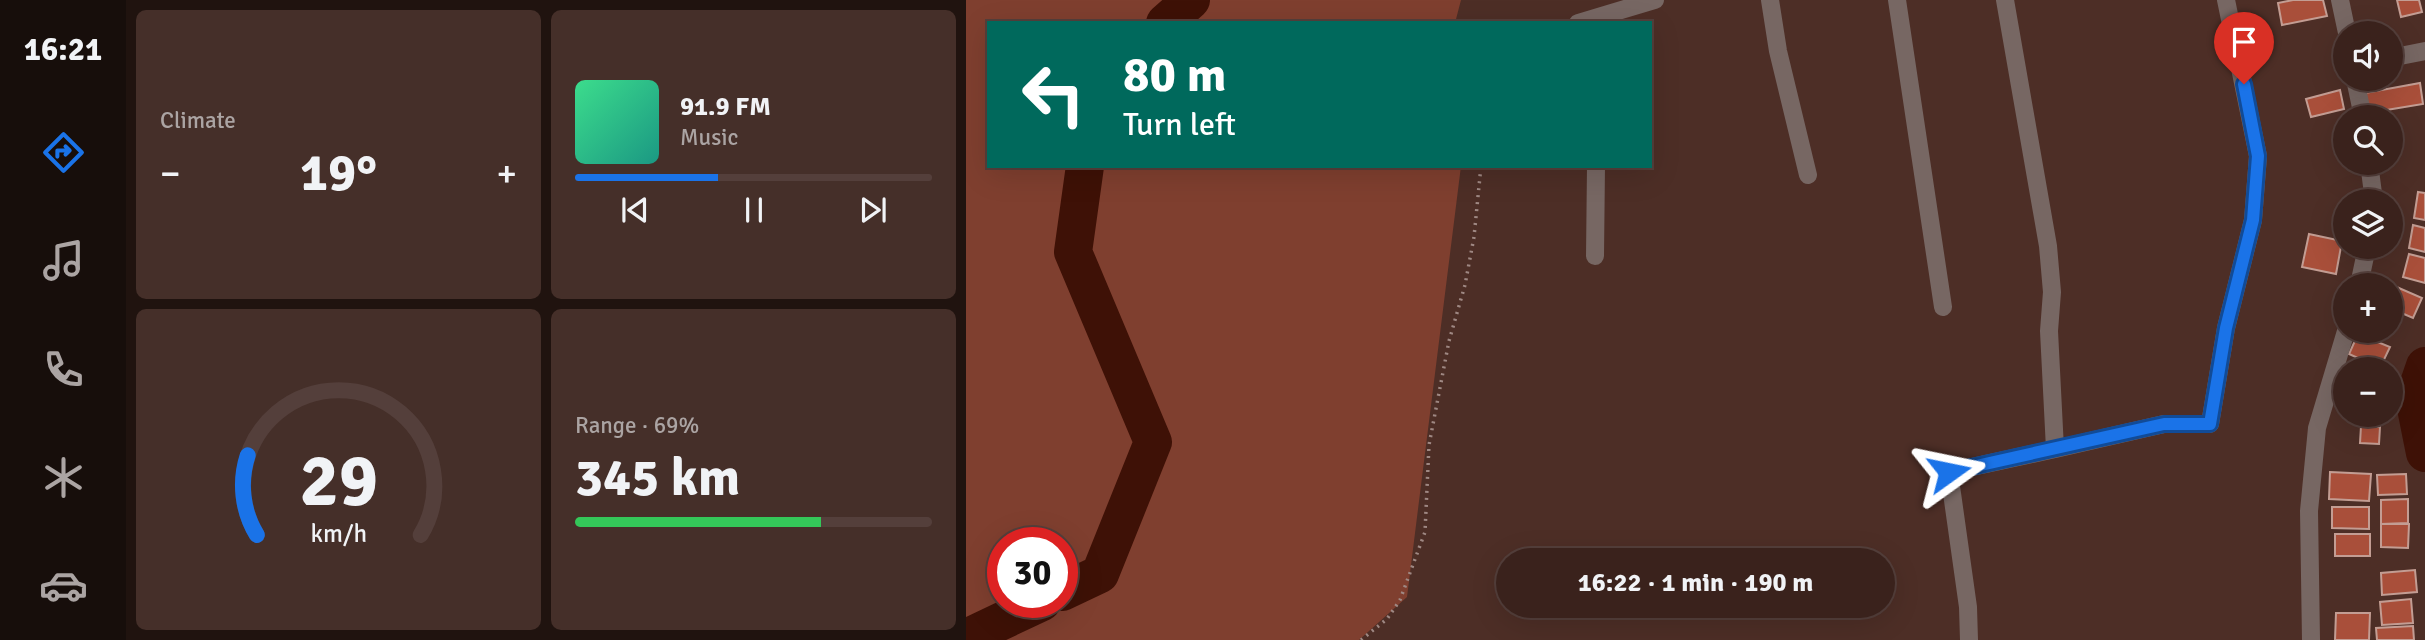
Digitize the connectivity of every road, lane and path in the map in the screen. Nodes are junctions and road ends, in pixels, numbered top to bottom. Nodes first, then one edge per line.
1 (1655, 0) edge
2 (1770, 0) edge
3 (1896, 0) edge
4 (2006, 0) edge
5 (2226, 0) edge
6 (2340, 0) edge
7 (1596, 20) edge
8 (2344, 21) edge
9 (2425, 51) edge
10 (2403, 55) edge
11 (1481, 168) edge
12 (1596, 168) edge
13 (1808, 175) dead end
14 (1595, 256) dead end
15 (1943, 307) dead end
16 (2342, 343) edge
17 (2055, 449) junction
18 (1361, 640) edge
19 (1969, 640) edge
20 (2311, 640) edge

1 - 7 street
2 - 13 street
3 - 15 street
4 - 17 street
5 - 17 street
6 - 8 street
9 - 10 street
11 - 18 path
12 - 14 street
16 - 20 street
17 - 19 street

